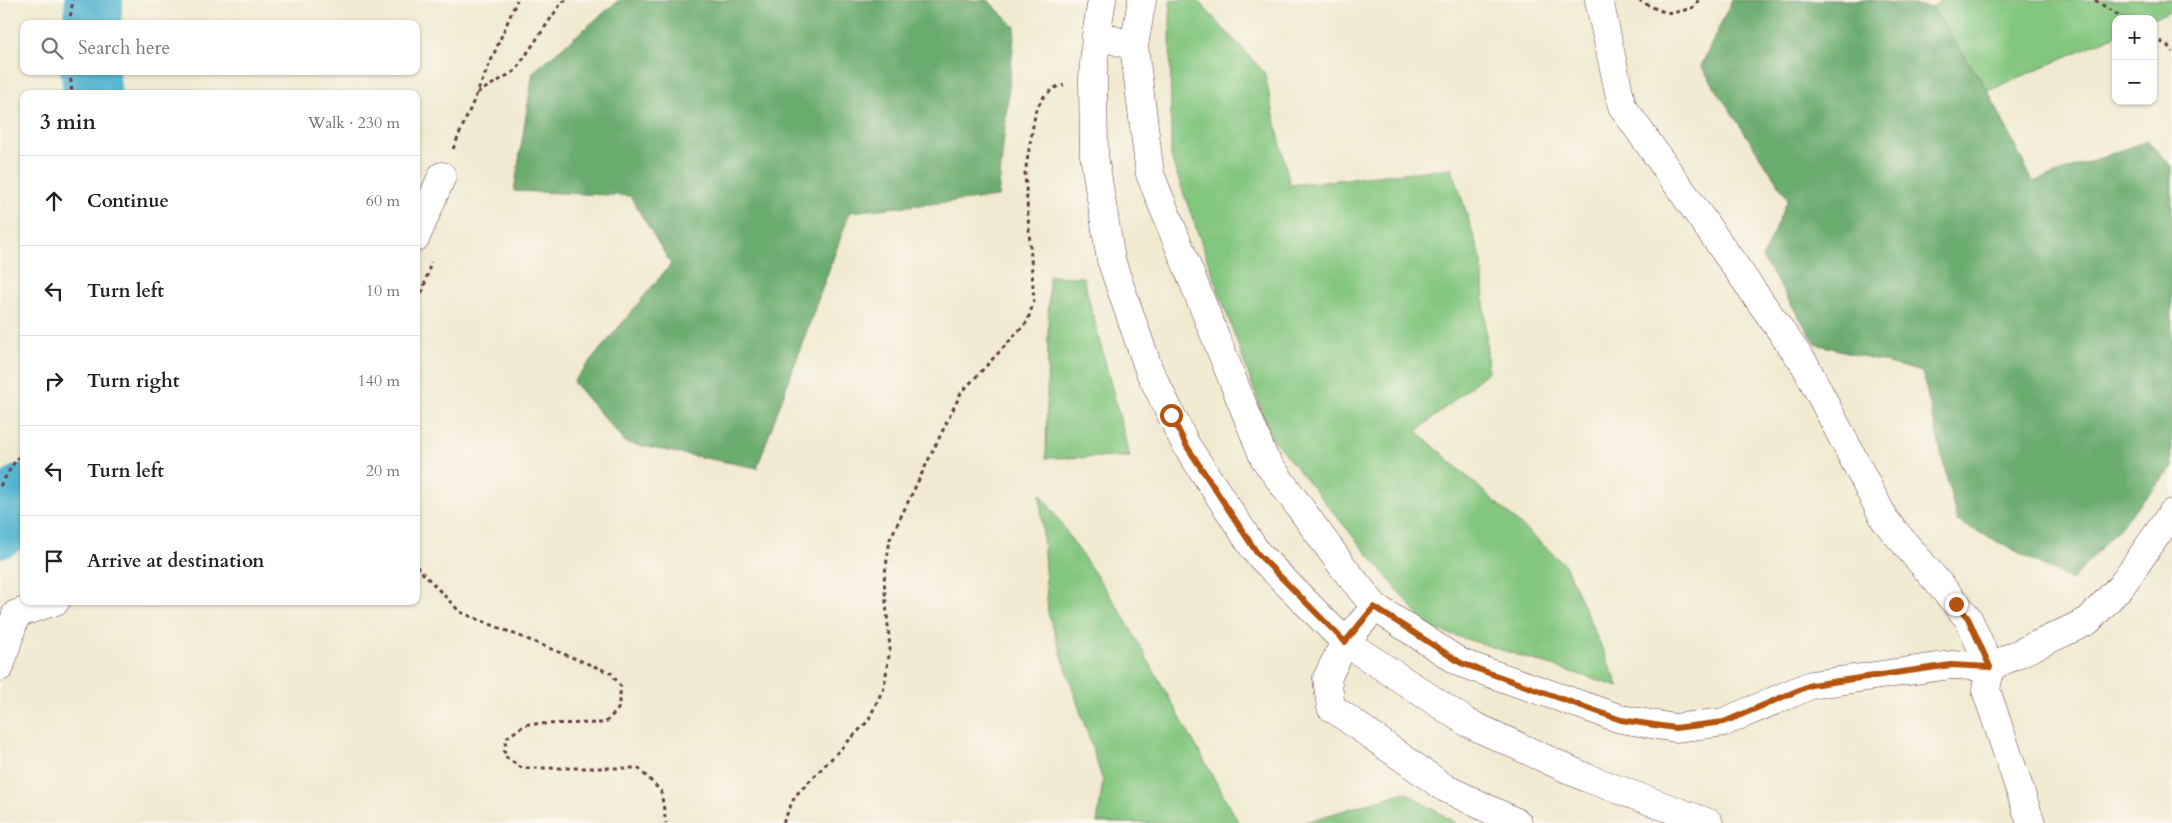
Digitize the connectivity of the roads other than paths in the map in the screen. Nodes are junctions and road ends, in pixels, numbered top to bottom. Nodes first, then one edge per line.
1 (1102, 0) edge
2 (1142, 0) edge
3 (1599, 0) edge
4 (1096, 35) junction
5 (1134, 46) junction
6 (442, 176) road end
7 (420, 228) edge
8 (2172, 513) edge
9 (44, 605) edge
10 (1374, 607) junction
11 (1345, 642) junction
12 (0, 667) edge
13 (1990, 667) junction
14 (1518, 823) edge
15 (1710, 823) edge
16 (2031, 823) edge

1 - 4 street
2 - 5 street
3 - 13 street
4 - 5 street
4 - 11 street
5 - 10 street
6 - 7 street
8 - 13 street
9 - 12 street
10 - 11 street
10 - 13 street
11 - 14 street
11 - 15 street
13 - 16 street

